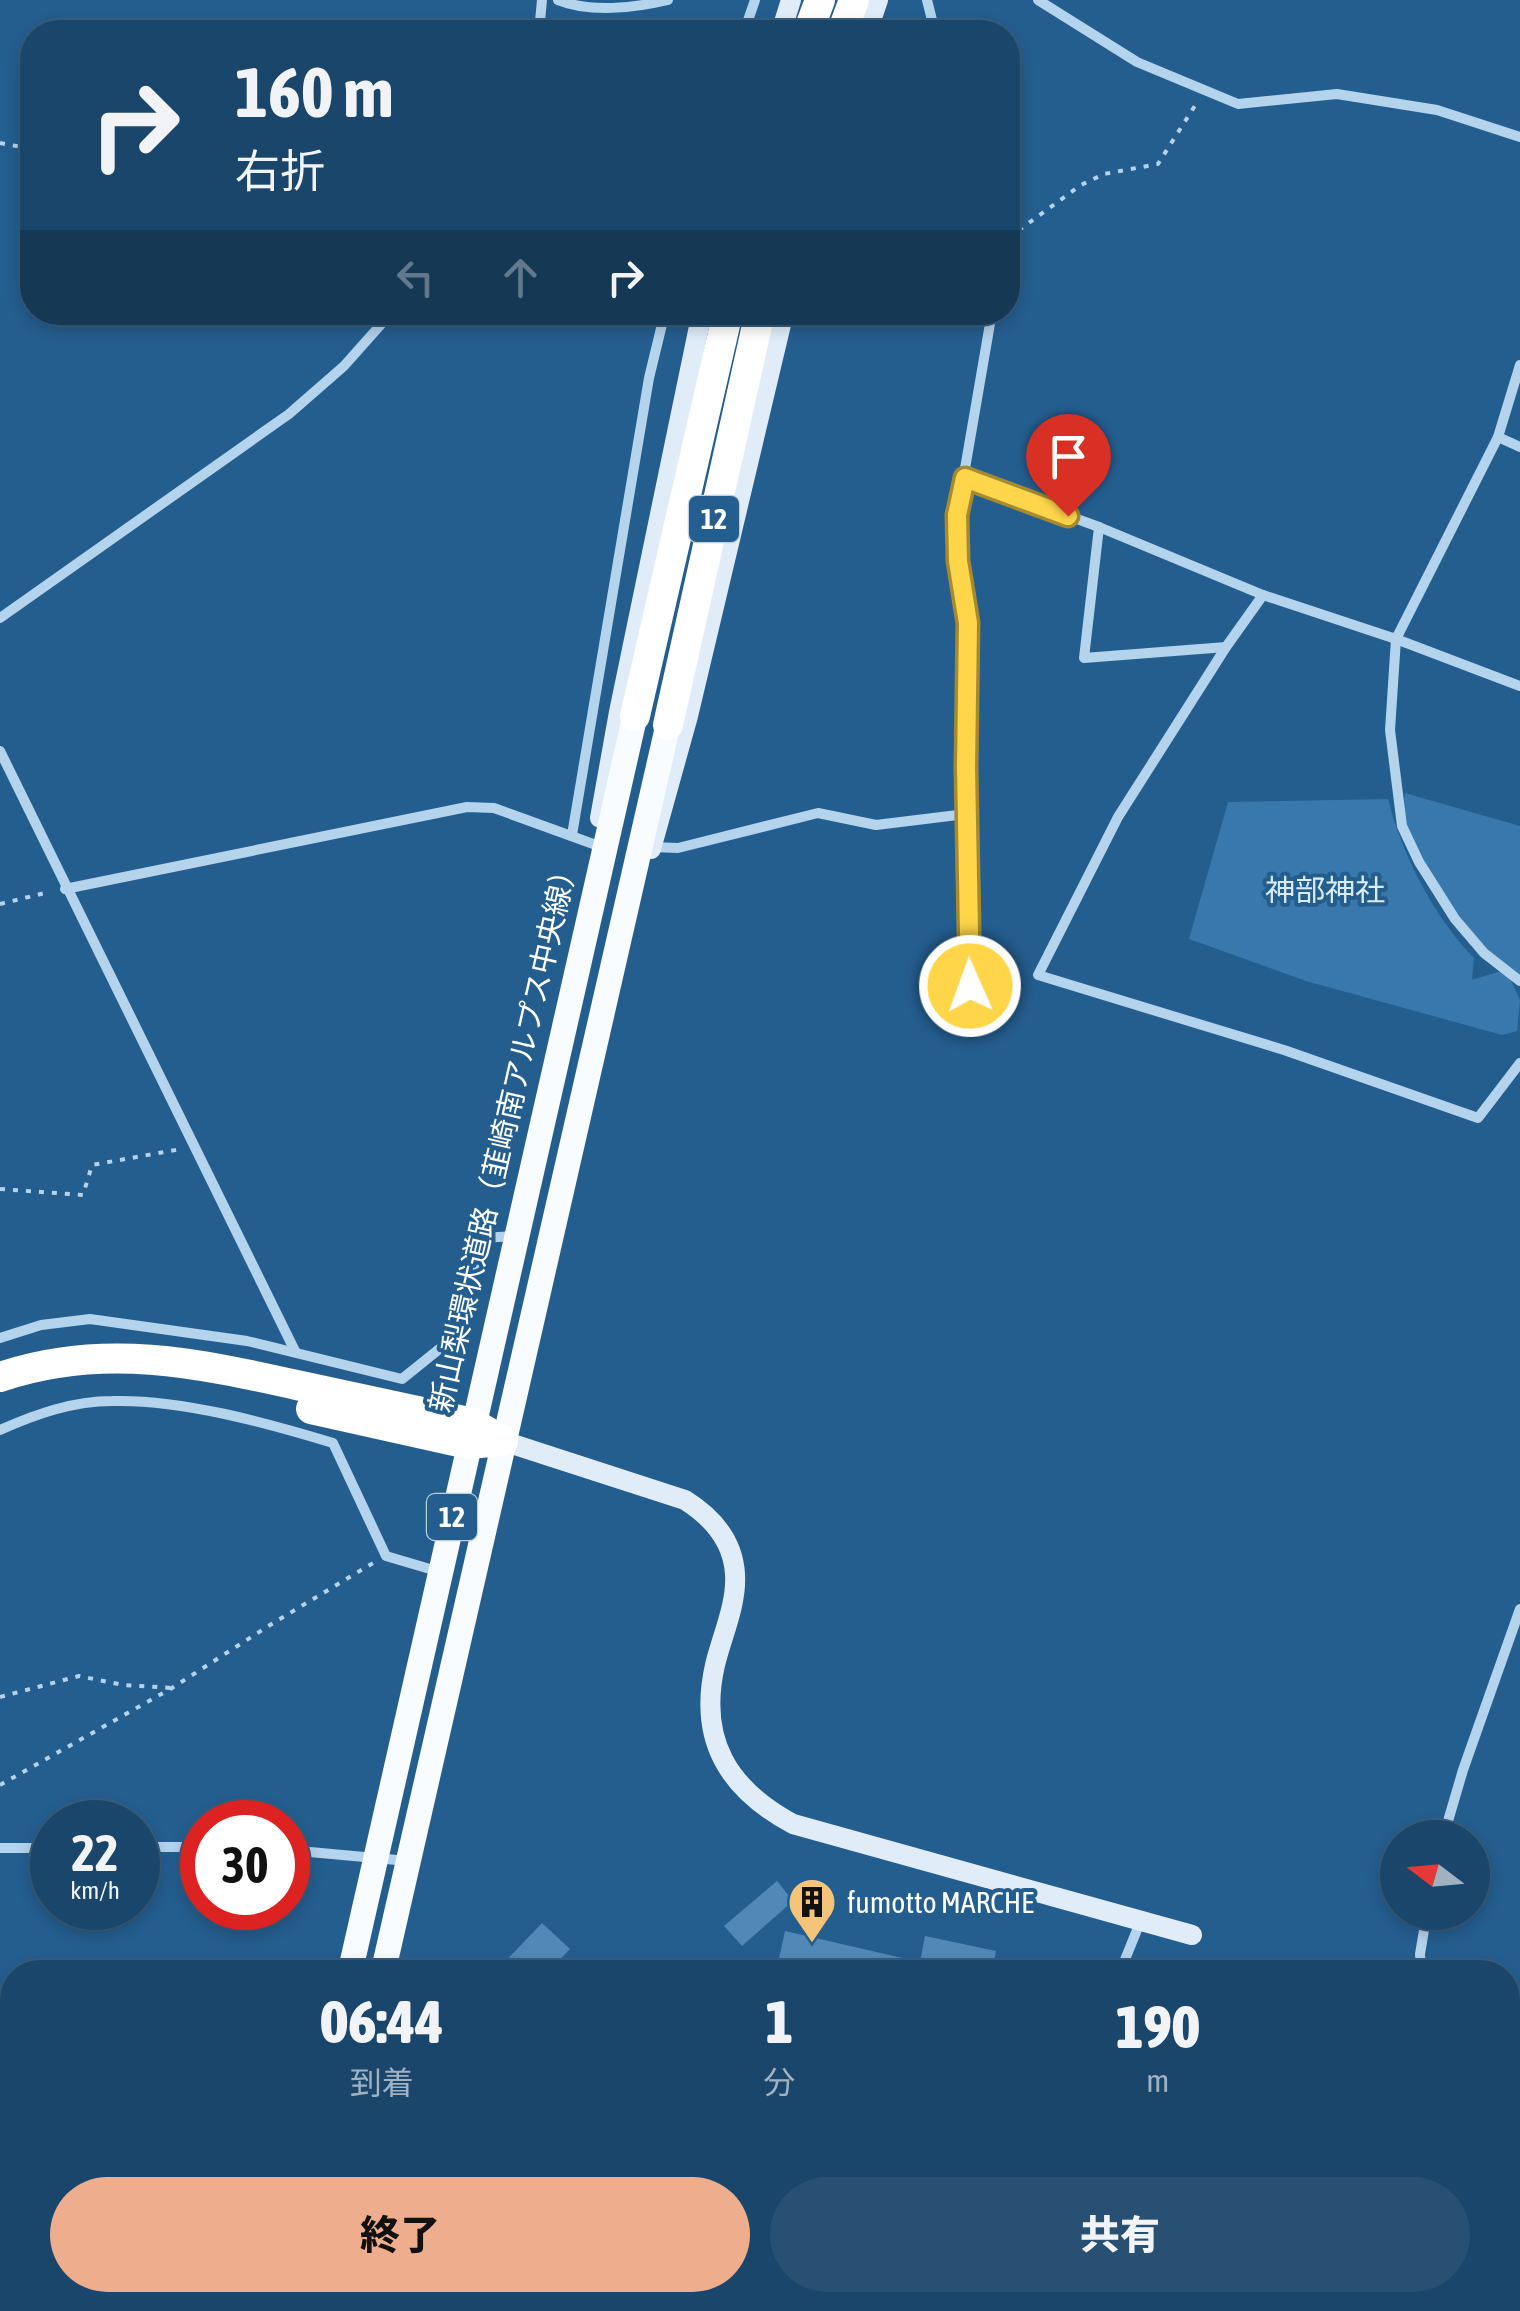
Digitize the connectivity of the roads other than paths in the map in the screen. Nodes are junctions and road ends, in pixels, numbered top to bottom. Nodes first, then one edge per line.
1 (558, 0) edge
2 (668, 0) edge
3 (1038, 0) edge
4 (1520, 137) edge
5 (380, 325) edge
6 (662, 325) edge
7 (699, 325) edge
8 (725, 325) edge
9 (757, 325) edge
10 (781, 325) edge
11 (990, 325) edge
12 (1520, 364) edge
13 (1498, 437) junction
14 (1520, 446) edge
15 (965, 478) junction
16 (1099, 527) junction
17 (1263, 595) junction
18 (0, 618) edge
19 (1396, 639) junction
20 (1226, 647) junction
21 (1520, 686) edge
22 (635, 716) joint
23 (668, 725) joint
24 (0, 751) edge
25 (966, 814) junction
26 (572, 835) junction
27 (596, 845) junction
28 (652, 847) junction
29 (65, 889) junction
30 (1520, 981) edge
31 (971, 1025) dead end
32 (556, 1062) junction
33 (1520, 1064) edge
34 (571, 1147) junction
35 (516, 1236) junction
36 (0, 1338) edge
37 (295, 1351) junction
38 (0, 1377) edge
39 (0, 1398) edge
40 (0, 1430) edge
41 (470, 1434) junction
42 (504, 1441) junction
43 (440, 1572) junction
44 (1520, 1609) edge
45 (1448, 1820) edge
46 (0, 1848) edge
47 (30, 1848) edge
48 (310, 1852) edge
49 (376, 1859) junction
50 (409, 1861) junction
51 (1140, 1920) junction
52 (1424, 1930) edge
53 (1192, 1934) dead end
54 (353, 1960) edge
55 (387, 1960) edge
56 (1125, 1960) edge
57 (1420, 1960) edge

1 - 2 street
3 - 4 street
5 - 18 street
6 - 26 street
7 - 27 street
8 - 22 highway, 新山梨環状道路（韮崎南アルプス中央線） / 12
9 - 23 highway, 12
10 - 28 street
11 - 15 street
12 - 13 street
13 - 14 street
13 - 19 street
15 - 16 street
15 - 25 street
16 - 17 street
16 - 20 street
17 - 19 street
17 - 20 street
19 - 21 street
19 - 30 street
20 - 33 street
22 - 32 main road, 新山梨環状道路（韮崎南アルプス中央線） / 12
23 - 34 main road, 12
24 - 29 street
25 - 28 street
25 - 31 street
26 - 27 street
26 - 29 street
27 - 32 street
28 - 34 street
29 - 37 street
32 - 35 main road, 新山梨環状道路（韮崎南アルプス中央線） / 12
34 - 42 main road, 12
35 - 37 street
35 - 41 main road, 新山梨環状道路（韮崎南アルプス中央線） / 12
36 - 37 street
38 - 41 highway
39 - 41 highway
40 - 43 street
41 - 42 highway
41 - 43 main road, 新山梨環状道路（韮崎南アルプス中央線） / 12
42 - 50 main road, 12
42 - 51 street
43 - 49 main road, 新山梨環状道路（韮崎南アルプス中央線） / 12
44 - 45 street
46 - 47 street
48 - 49 street
49 - 50 street
49 - 54 main road, 新山梨環状道路（韮崎南アルプス中央線） / 12
50 - 55 main road, 12
51 - 53 street
51 - 56 street
52 - 57 street

